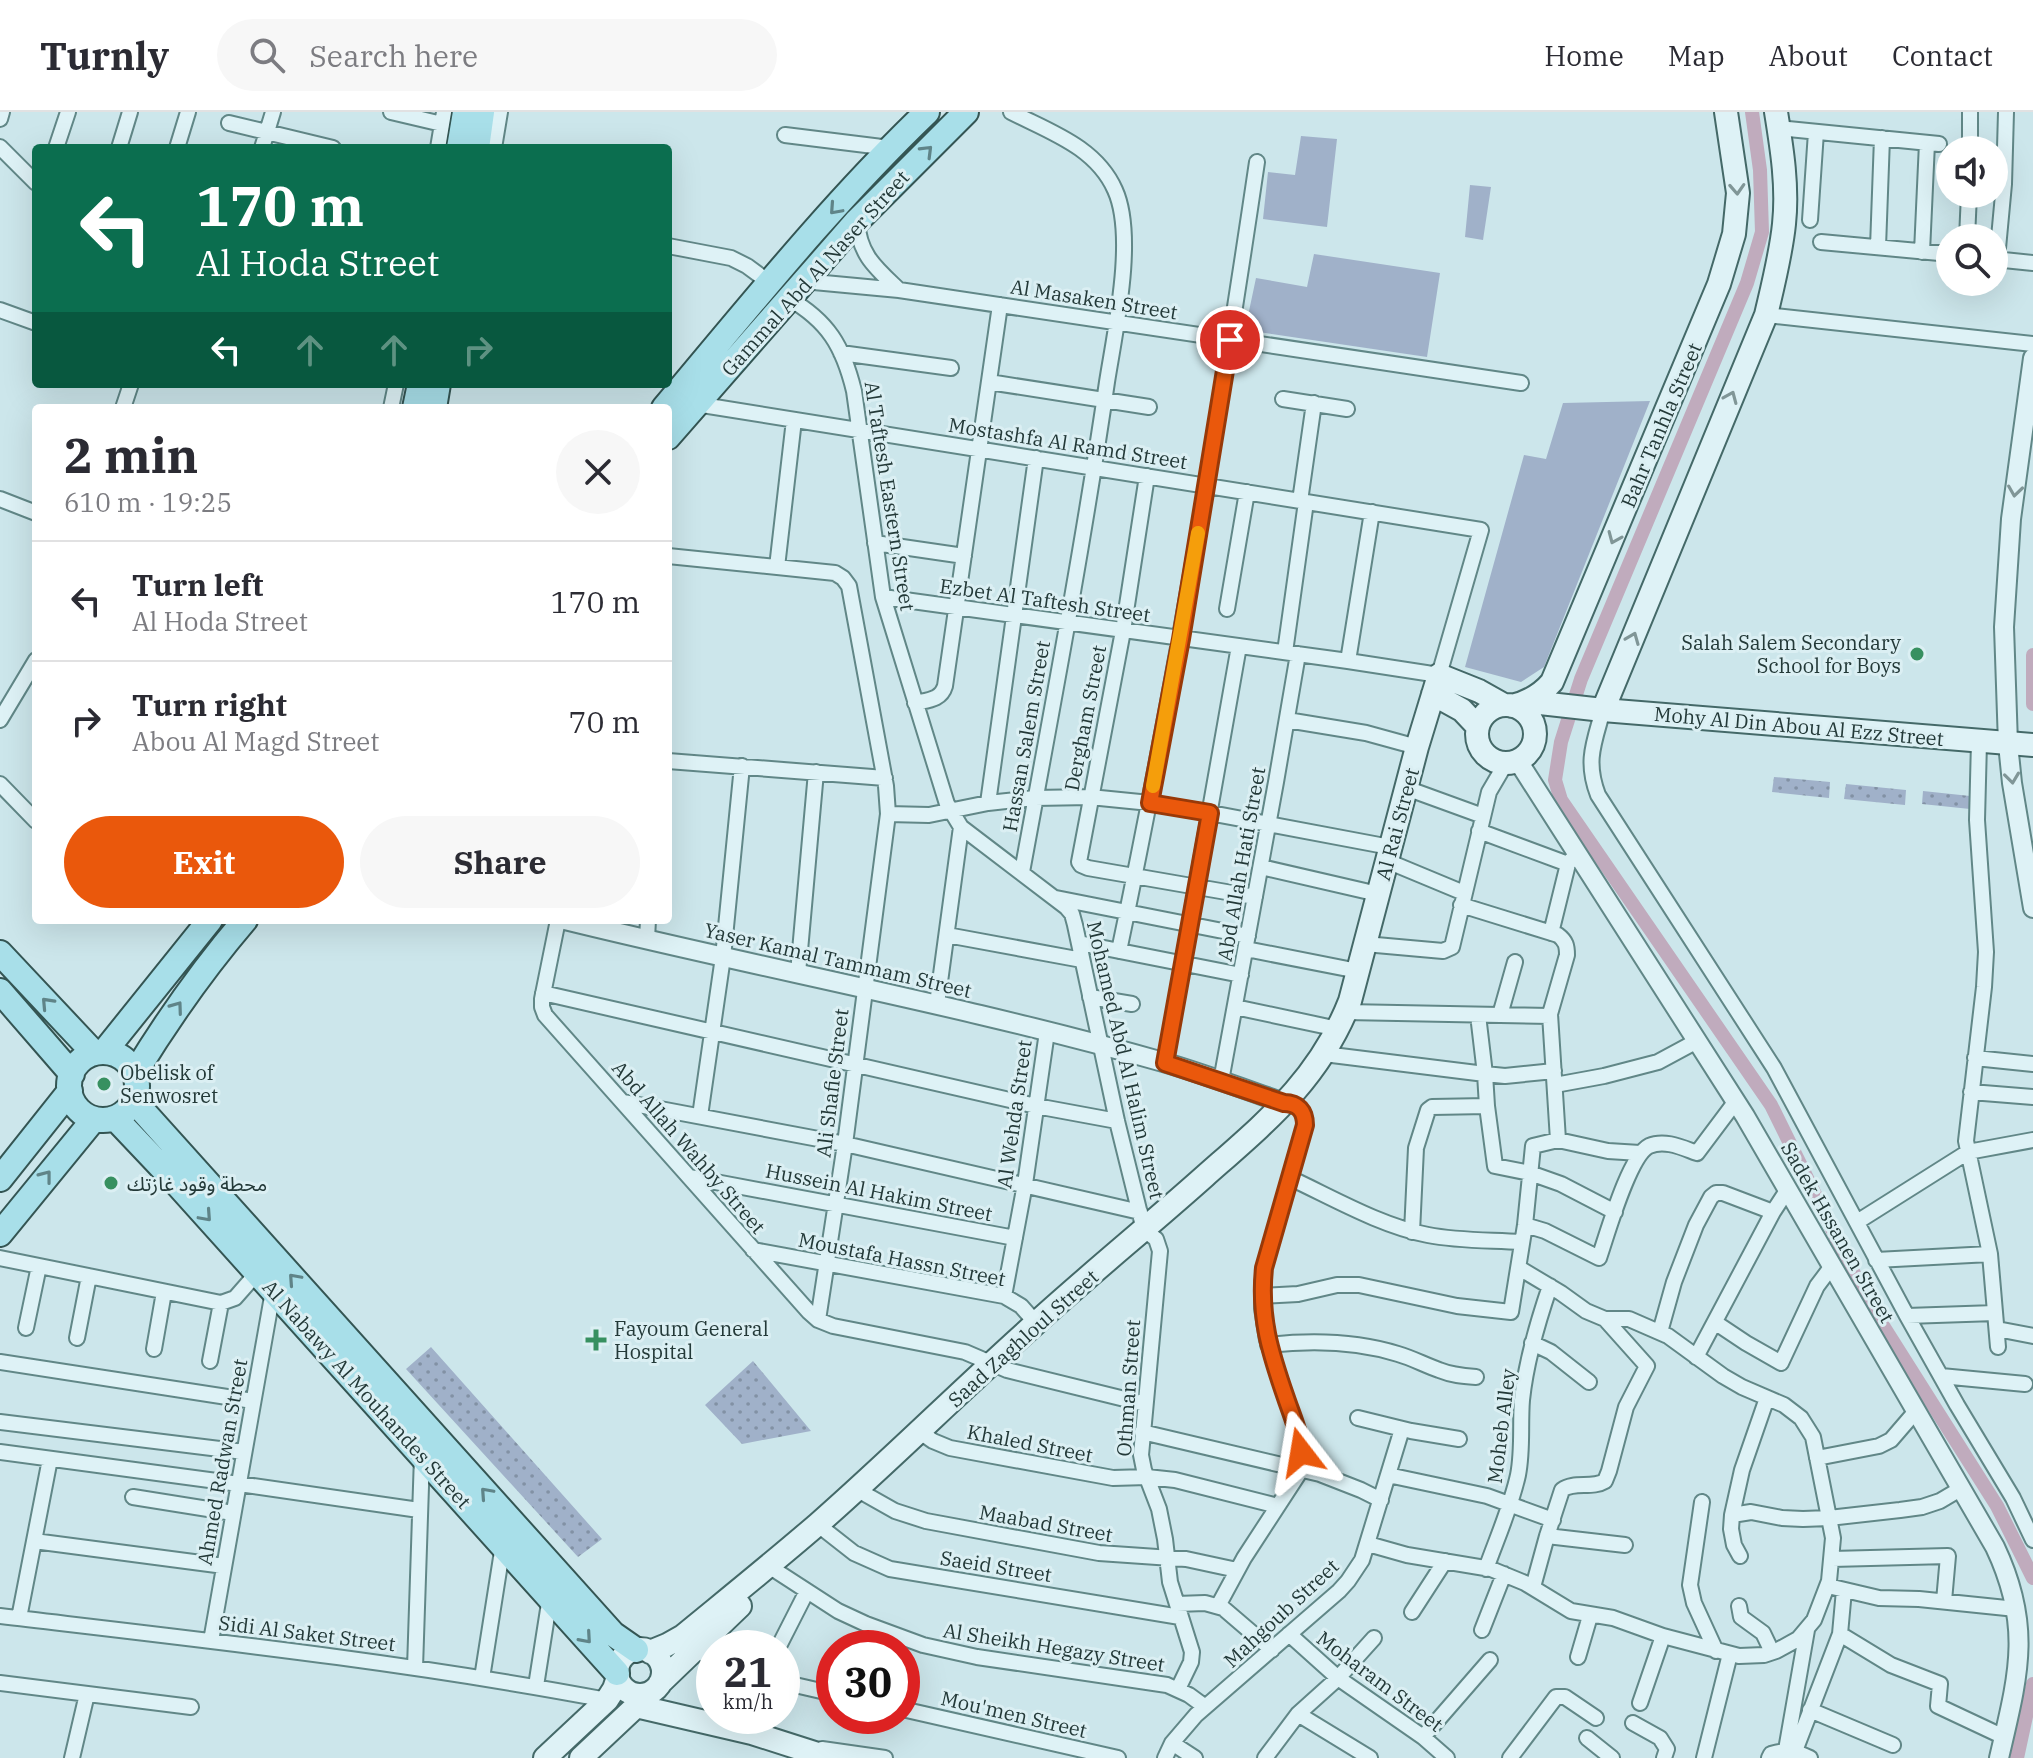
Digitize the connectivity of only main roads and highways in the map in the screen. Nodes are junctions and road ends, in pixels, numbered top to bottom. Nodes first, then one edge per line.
1 (465, 112) edge
2 (482, 112) edge
3 (927, 112) edge
4 (966, 112) edge
5 (1726, 112) edge
6 (1777, 120) edge
7 (460, 144) edge
8 (478, 144) edge
9 (787, 287) junction
10 (668, 404) edge
11 (672, 432) edge
12 (1552, 682) junction
13 (1436, 685) junction
14 (1510, 706) junction
15 (1585, 708) junction
16 (1478, 727) junction
17 (1535, 738) junction
18 (2022, 745) edge
19 (207, 924) edge
20 (242, 924) edge
21 (192, 942) junction
22 (0, 953) edge
23 (213, 958) junction
24 (0, 991) edge
25 (99, 1053) junction
26 (135, 1073) junction
27 (71, 1082) junction
28 (134, 1101) junction
29 (1284, 1103) joint
30 (105, 1118) junction
31 (0, 1179) edge
32 (0, 1234) edge
33 (323, 1329) junction
34 (511, 1543) junction
35 (536, 1565) junction
36 (764, 1568) junction
37 (643, 1651) junction
38 (617, 1675) junction
39 (651, 1692) junction
40 (696, 1717) edge
41 (772, 1734) edge
42 (545, 1758) edge
43 (581, 1758) edge
44 (830, 1758) edge

1 - 7 main road
2 - 8 main road
3 -> 9 main road, Gammal Abd Al Naser Street
9 -> 4 main road, Gammal Abd Al Naser Street
5 -> 12 main road, Bahr Tanhla Street
15 -> 6 main road
9 - 10 main road, Gammal Abd Al Naser Street
9 - 11 main road, Gammal Abd Al Naser Street
12 - 14 main road
12 - 15 main road
13 - 14 main road
13 - 16 main road
13 - 29 main road, Al Rai Street
14 - 15 main road, Mohy Al Din Abou Al Ezz Street
14 - 16 main road
14 - 17 main road
15 - 17 main road
15 - 18 main road, Mohy Al Din Abou Al Ezz Street
16 - 17 main road
19 - 21 main road
20 - 23 main road
21 - 23 main road
21 - 25 main road
25 -> 22 main road
26 -> 23 main road
24 - 27 main road
25 - 26 main road
25 - 27 main road
26 - 28 main road
27 - 30 main road
27 - 31 main road
28 - 30 main road
33 -> 28 main road, Al Nabawy Al Mouhandes Street
29 - 36 main road, Saad Zaghloul Street
32 -> 30 main road
30 -> 33 main road, Al Nabawy Al Mouhandes Street
34 -> 33 main road, Al Nabawy Al Mouhandes Street
33 - 34 main road, Al Nabawy Al Mouhandes Street
34 - 35 main road, Al Nabawy Al Mouhandes Street
35 - 37 main road, Al Nabawy Al Mouhandes Street
35 -> 38 main road, Al Nabawy Al Mouhandes Street
36 - 37 main road, Saad Zaghloul Street
36 - 39 main road, Saad Zaghloul Street
37 - 38 main road
37 - 39 main road
38 - 39 main road
38 - 42 main road
39 - 40 main road
39 - 43 main road, Saad Zaghloul Street
41 - 44 main road

